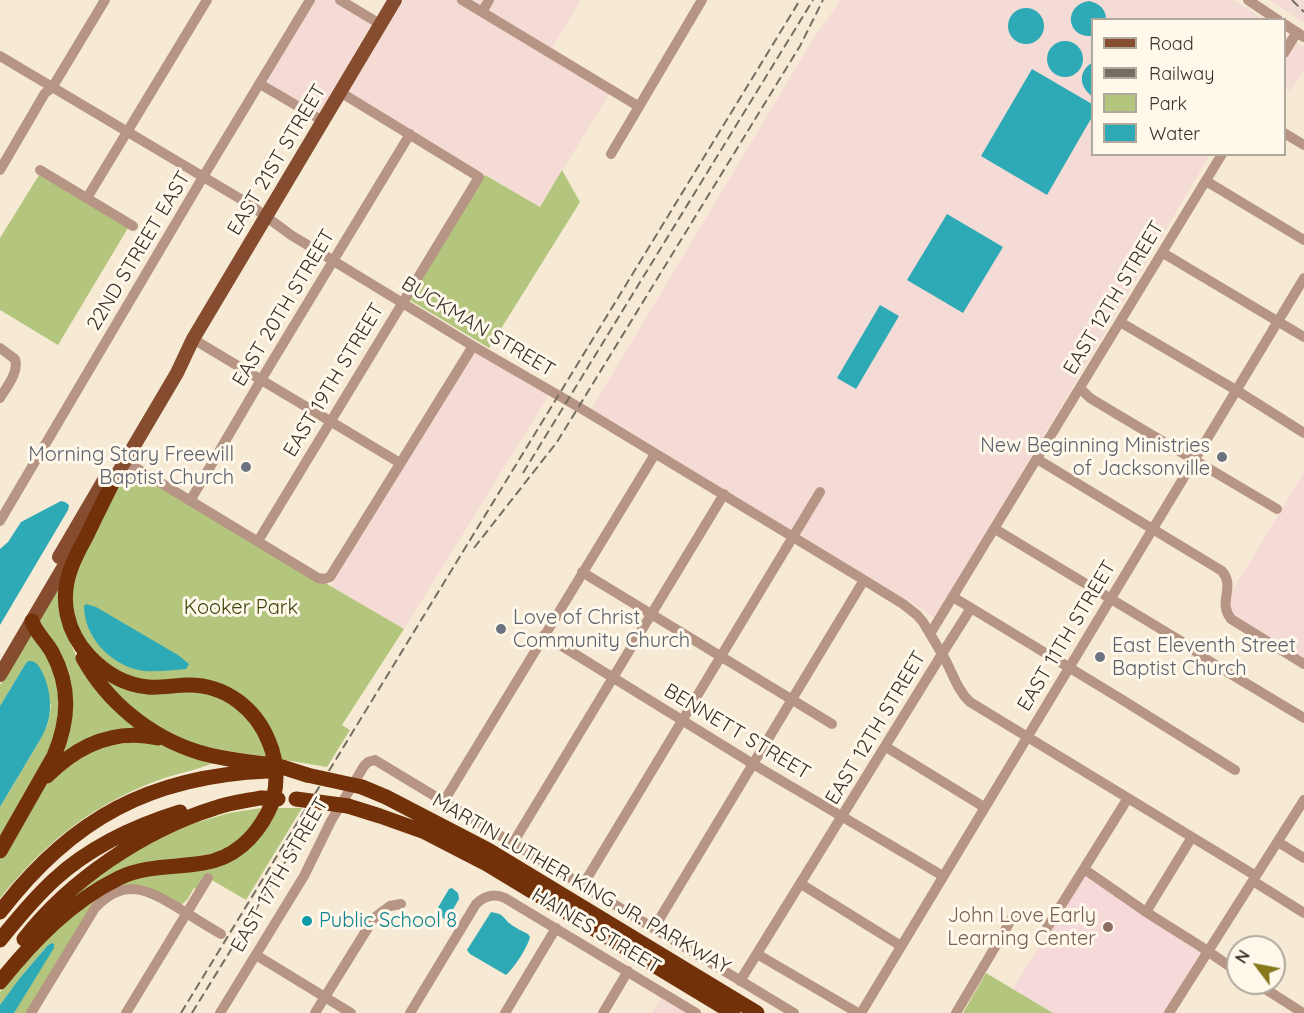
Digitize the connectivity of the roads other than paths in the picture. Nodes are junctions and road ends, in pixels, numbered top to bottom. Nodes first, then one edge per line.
1 (105, 0) edge
2 (207, 0) edge
3 (310, 0) edge
4 (340, 0) edge
5 (394, 0) edge
6 (462, 0) edge
7 (489, 0) edge
8 (702, 0) edge
9 (1248, 0) edge
10 (482, 12) junction
11 (1275, 18) edge
12 (380, 24) junction
13 (1286, 25) edge
14 (1300, 34) edge
15 (1286, 50) edge
16 (0, 56) edge
17 (260, 84) junction
18 (52, 88) junction
19 (340, 92) junction
20 (638, 106) junction
21 (322, 121) junction
22 (126, 131) junction
23 (1286, 133) edge
24 (410, 134) junction
25 (1304, 145) edge
26 (611, 154) dead end
27 (1221, 156) edge
28 (0, 170) edge
29 (40, 170) dead end
30 (203, 177) junction
31 (1206, 181) junction
32 (87, 198) junction
33 (266, 217) junction
34 (133, 226) dead end
35 (1304, 240) edge
36 (1163, 253) junction
37 (333, 261) junction
38 (1304, 278) edge
39 (403, 303) junction
40 (1278, 321) junction
41 (1120, 322) junction
42 (1304, 337) edge
43 (193, 339) junction
44 (473, 346) junction
45 (0, 348) edge
46 (261, 380) junction
47 (1080, 388) junction
48 (1236, 390) junction
49 (0, 398) edge
50 (330, 421) junction
51 (1304, 433) edge
52 (655, 454) junction
53 (1037, 459) junction
54 (1194, 459) junction
55 (121, 460) junction
56 (400, 464) junction
57 (113, 482) junction
58 (820, 492) dead end
59 (723, 494) junction
60 (190, 501) junction
61 (1277, 509) dead end
62 (0, 521) edge
63 (995, 529) junction
64 (1152, 529) junction
65 (793, 536) junction
66 (258, 541) junction
67 (582, 572) junction
68 (864, 580) junction
69 (953, 597) junction
70 (1111, 599) junction
71 (32, 604) junction
72 (971, 608) junction
73 (651, 615) junction
74 (32, 621) junction
75 (930, 634) junction
76 (544, 635) junction
77 (74, 636) junction
78 (942, 654) junction
79 (0, 657) edge
80 (721, 657) junction
81 (1304, 664) edge
82 (1069, 667) junction
83 (0, 675) edge
84 (613, 677) junction
85 (792, 699) junction
86 (1304, 718) edge
87 (682, 720) junction
88 (832, 724) dead end
89 (1027, 737) junction
90 (175, 743) junction
91 (886, 747) junction
92 (375, 760) joint
93 (753, 764) junction
94 (275, 769) junction
95 (1235, 770) dead end
96 (33, 795) junction
97 (267, 798) junction
98 (1128, 798) junction
99 (1304, 800) edge
100 (444, 801) junction
101 (984, 807) junction
102 (843, 816) junction
103 (1192, 837) junction
104 (1278, 842) junction
105 (513, 843) junction
106 (0, 851) edge
107 (1304, 858) edge
108 (1084, 869) junction
109 (943, 876) junction
110 (208, 878) dead end
111 (1255, 879) junction
112 (801, 884) junction
113 (583, 885) junction
114 (401, 904) dead end
115 (0, 912) edge
116 (1146, 912) junction
117 (186, 913) junction
118 (1304, 913) edge
119 (1014, 915) dead end
120 (556, 928) junction
121 (654, 928) junction
122 (1047, 928) dead end
123 (221, 934) dead end
124 (0, 940) edge
125 (901, 946) junction
126 (1208, 952) junction
127 (757, 954) junction
128 (256, 955) junction
129 (1226, 964) edge
130 (628, 971) junction
131 (0, 977) edge
132 (740, 981) junction
133 (0, 982) edge
134 (1275, 995) edge
135 (325, 997) junction
136 (31, 1013) edge
137 (126, 1013) edge
138 (220, 1013) edge
139 (315, 1013) edge
140 (351, 1013) edge
141 (410, 1013) edge
142 (505, 1013) edge
143 (603, 1013) edge
144 (696, 1013) edge
145 (733, 1013) edge
146 (757, 1013) edge
147 (794, 1013) edge
148 (860, 1013) edge
149 (956, 1013) edge
150 (1169, 1013) edge
151 (1303, 1013) edge

1 - 18 street
2 - 22 street
3 - 17 street, 22ND STREET EAST
4 - 12 street
5 - 12 main road, EAST 21ST STREET
6 - 10 street
7 - 10 street
8 - 20 street
9 - 11 street
10 - 20 street
12 - 19 main road, EAST 21ST STREET
13 - 14 street
14 - 15 street
16 - 18 street, BUCKMAN STREET
17 - 21 street
17 - 30 street, 22ND STREET EAST
18 - 22 street, BUCKMAN STREET
18 - 28 street
19 - 21 main road, EAST 21ST STREET
19 - 24 street
20 - 26 street
21 - 33 main road, EAST 21ST STREET
22 - 30 street, BUCKMAN STREET
22 - 32 street
23 - 25 street
24 - 37 street, EAST 20TH STREET
24 - 39 street, EAST 19TH STREET
27 - 31 street, EAST 12TH STREET
29 - 32 street
30 - 33 street, BUCKMAN STREET
30 - 62 street, 22ND STREET EAST
31 - 35 street
31 - 36 street, EAST 12TH STREET
32 - 34 street
33 - 37 street, BUCKMAN STREET
33 - 43 main road, EAST 21ST STREET
36 - 40 street
36 - 41 street, EAST 12TH STREET
37 - 39 street, BUCKMAN STREET
37 - 46 street, EAST 20TH STREET
38 - 40 street, EAST 11TH STREET
39 - 44 street, BUCKMAN STREET
39 - 50 street, EAST 19TH STREET
40 - 42 street
40 - 48 street, EAST 11TH STREET
41 - 47 street, EAST 12TH STREET
41 - 48 street
43 - 46 street
43 - 55 main road, EAST 21ST STREET
44 - 52 street, BUCKMAN STREET
44 - 56 street
45 - 49 street
46 - 50 street
46 - 60 street, EAST 20TH STREET
47 - 53 street, EAST 12TH STREET
47 - 54 street
48 - 51 street
48 - 54 street, EAST 11TH STREET
50 - 56 street
50 - 66 street, EAST 19TH STREET
52 - 59 street, BUCKMAN STREET
52 - 67 street
53 - 63 street, EAST 12TH STREET
53 - 64 street
54 - 61 street
54 - 64 street, EAST 11TH STREET
55 - 57 main road, EAST 21ST STREET
55 - 60 street
55 - 71 main road, EAST 21ST STREET
56 - 66 street
57 - 74 main road, EAST 21ST STREET
57 - 77 highway
58 - 65 street
59 - 65 street, BUCKMAN STREET
59 - 73 street
60 - 66 street
63 - 69 street, EAST 12TH STREET
63 - 70 street
64 - 70 street, EAST 11TH STREET
64 - 81 street
65 - 68 street, BUCKMAN STREET
65 - 80 street
67 - 73 street
67 - 76 street
68 - 75 street, BUCKMAN STREET
68 - 85 street
69 - 72 street
69 - 75 street, EAST 12TH STREET
70 - 82 street, EAST 11TH STREET
70 - 86 street
71 - 74 street
71 - 79 main road, EAST 21ST STREET
72 - 78 street
72 - 82 street
73 - 80 street
73 - 84 street
74 - 83 main road, EAST 21ST STREET
74 - 96 highway
75 - 78 street, EAST 12TH STREET
76 - 84 street, BENNETT STREET
76 - 100 street
77 - 90 highway
77 - 133 highway
78 - 89 street
78 - 91 street, EAST 12TH STREET
80 - 85 street
80 - 87 street
82 - 89 street, EAST 11TH STREET
82 - 95 street
84 - 87 street, BENNETT STREET
84 - 105 street
85 - 88 street
85 - 93 street
87 - 93 street, BENNETT STREET
87 - 113 street
89 - 98 street
89 - 101 street, EAST 11TH STREET
90 - 94 highway
90 - 96 highway
91 - 101 street
91 - 102 street, EAST 12TH STREET
92 - 100 street, HAINES STREET
92 - 128 street, EAST 17TH STREET
93 - 102 street, BENNETT STREET
93 - 121 street
94 - 115 highway
94 - 146 highway, MARTIN LUTHER KING JR. PARKWAY, bridge
96 - 106 highway
97 - 124 highway, MARTIN LUTHER KING JR. PARKWAY
97 - 131 highway
97 - 145 highway, MARTIN LUTHER KING JR. PARKWAY, bridge
98 - 103 street
98 - 108 street
99 - 104 street
100 - 105 street, HAINES STREET
101 - 109 street, EAST 11TH STREET
102 - 109 street, BENNETT STREET
102 - 112 street, EAST 12TH STREET
103 - 111 street
103 - 116 street
104 - 107 street
104 - 111 street
105 - 113 street, HAINES STREET
108 - 116 street
108 - 122 street
109 - 125 street, EAST 11TH STREET
110 - 117 street
111 - 118 street
111 - 126 street
112 - 125 street
112 - 127 street, EAST 12TH STREET
113 - 121 street, HAINES STREET
114 - 135 street
116 - 126 street
117 - 123 street
117 - 136 street
117 - 137 street
119 - 149 street
120 - 130 street, HAINES STREET
120 - 141 street, HAINES STREET
120 - 142 street
121 - 132 street, HAINES STREET
125 - 148 street, EAST 11TH STREET
126 - 129 street
126 - 150 street
127 - 132 street, EAST 12TH STREET
127 - 148 street
128 - 135 street
128 - 138 street, EAST 17TH STREET
130 - 143 street
130 - 144 street, HAINES STREET
132 - 147 street, HAINES STREET
134 - 151 street
135 - 139 street
135 - 140 street

